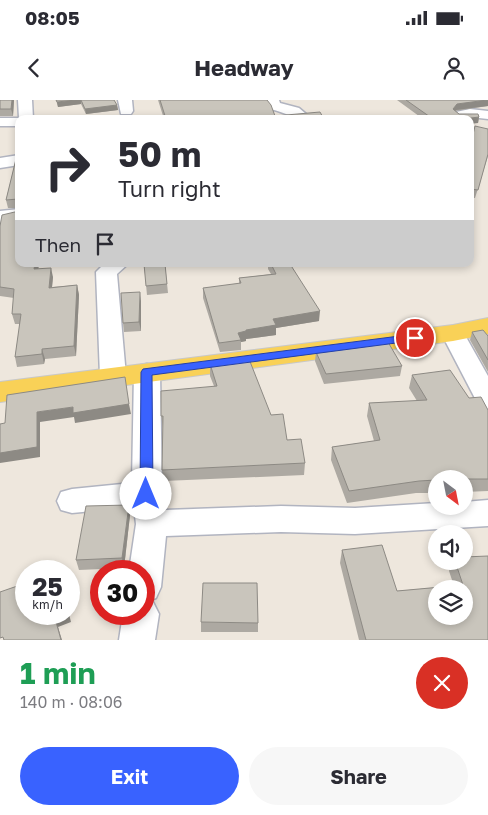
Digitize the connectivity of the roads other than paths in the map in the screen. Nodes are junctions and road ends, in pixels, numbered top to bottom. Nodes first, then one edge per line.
1 (25, 100) edge
2 (272, 100) edge
3 (26, 115) edge
4 (300, 115) edge
5 (461, 115) edge
6 (488, 115) edge
7 (0, 122) edge
8 (15, 122) edge
9 (488, 127) edge
10 (474, 128) edge
11 (15, 161) edge
12 (0, 163) edge
13 (15, 215) edge
14 (0, 217) edge
15 (114, 267) edge
16 (488, 326) edge
17 (453, 333) junction
18 (147, 372) junction
19 (113, 376) junction
20 (0, 392) edge
21 (488, 400) edge
22 (72, 501) dead end
23 (149, 509) junction
24 (488, 513) edge
25 (146, 560) edge
26 (139, 625) edge
27 (137, 640) edge

1 - 3 street
2 - 4 street
5 - 6 street
7 - 8 street
9 - 10 street
11 - 12 street
13 - 14 street
15 - 19 street
16 - 17 main road
17 - 18 main road
17 - 21 street
18 - 19 main road
18 - 23 street
19 - 20 main road
22 - 23 street
23 - 24 street
23 - 25 street
26 - 27 street

